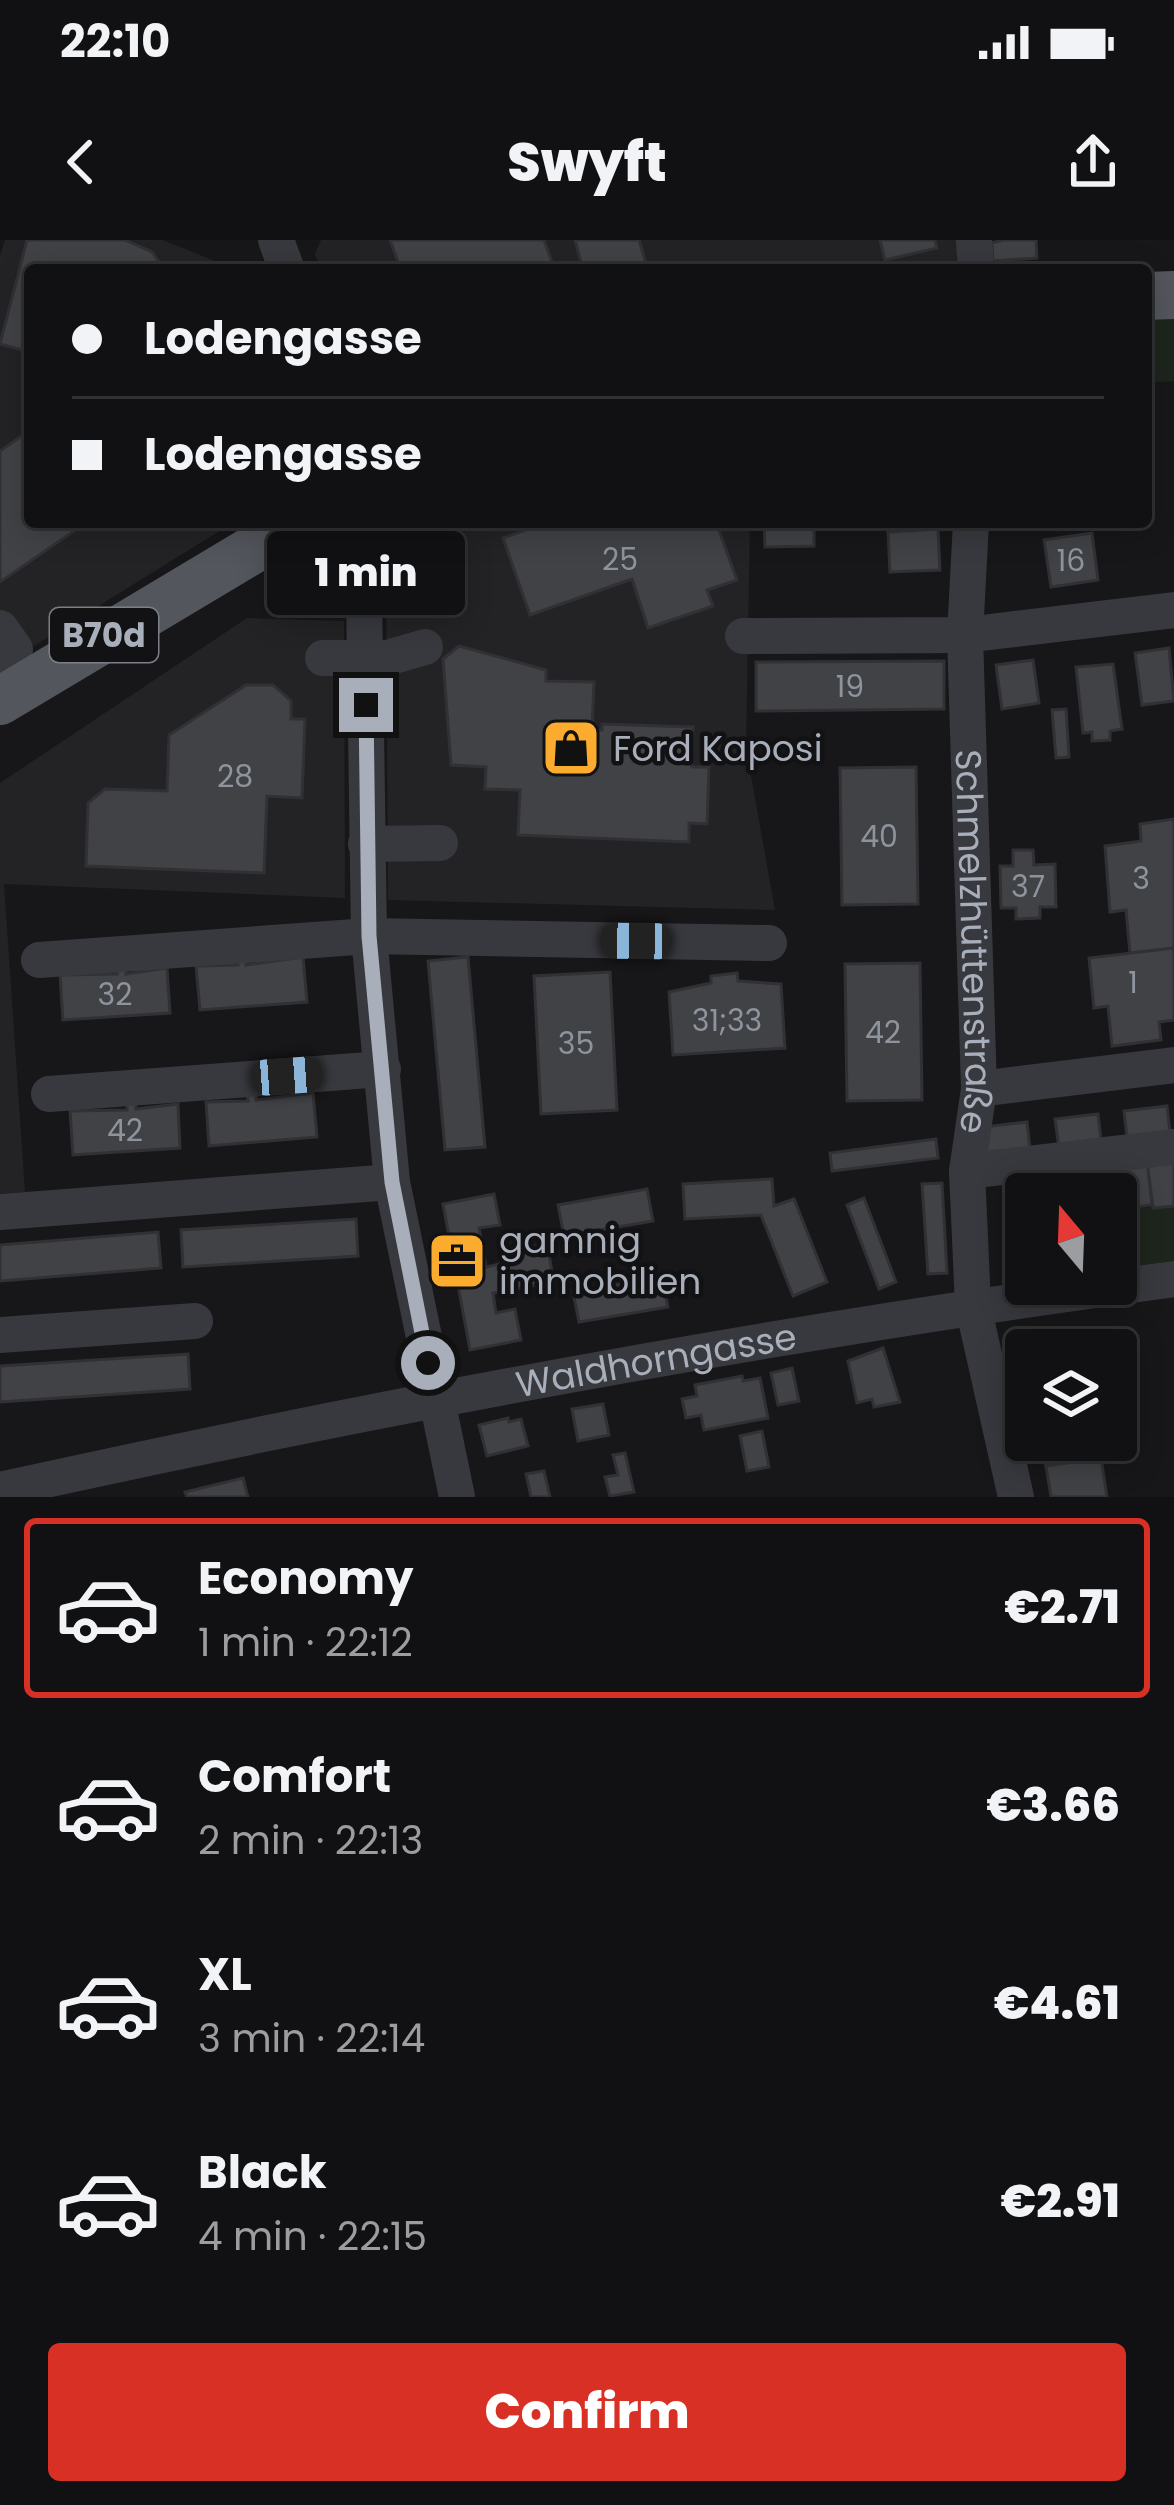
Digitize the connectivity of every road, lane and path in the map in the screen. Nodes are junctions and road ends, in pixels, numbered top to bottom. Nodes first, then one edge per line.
1 (288, 528) edge
2 (363, 528) edge
3 (970, 528) edge
4 (1174, 610) edge
5 (965, 634) junction
6 (743, 636) dead end
7 (7, 639) edge
8 (425, 647) dead end
9 (80, 650) junction
10 (322, 658) dead end
11 (366, 658) junction
12 (1, 700) edge
13 (440, 843) dead end
14 (366, 844) junction
15 (369, 936) junction
16 (769, 943) dead end
17 (39, 960) dead end
18 (1174, 1065) edge
19 (382, 1069) junction
20 (979, 1090) junction
21 (49, 1094) dead end
22 (1174, 1147) edge
23 (968, 1171) junction
24 (392, 1182) junction
25 (0, 1212) edge
26 (1174, 1279) edge
27 (973, 1306) junction
28 (195, 1321) dead end
29 (0, 1335) edge
30 (435, 1396) junction
31 (0, 1490) edge
32 (457, 1497) edge
33 (1016, 1497) edge

1 - 9 main road, B70d
2 - 11 street
3 - 5 street, Schmelzhüttenstraße
4 - 5 street
5 - 6 street
5 - 20 street, Schmelzhüttenstraße
7 - 9 street
7 - 12 street
8 - 11 street
9 - 12 main road, B70d
10 - 11 street
11 - 14 street
13 - 14 street
14 - 15 street
15 - 16 street
15 - 17 street
15 - 19 street
18 - 20 street
19 - 21 street
19 - 24 street
20 - 23 street, Schmelzhüttenstraße
22 - 23 street
23 - 27 street, Schmelzhüttenstraße
24 - 25 street
24 - 30 street
26 - 27 street, Waldhorngasse
27 - 30 street, Waldhorngasse
27 - 33 street, Schmelzhüttenstraße
28 - 29 street
30 - 31 street, Waldhorngasse
30 - 32 street

